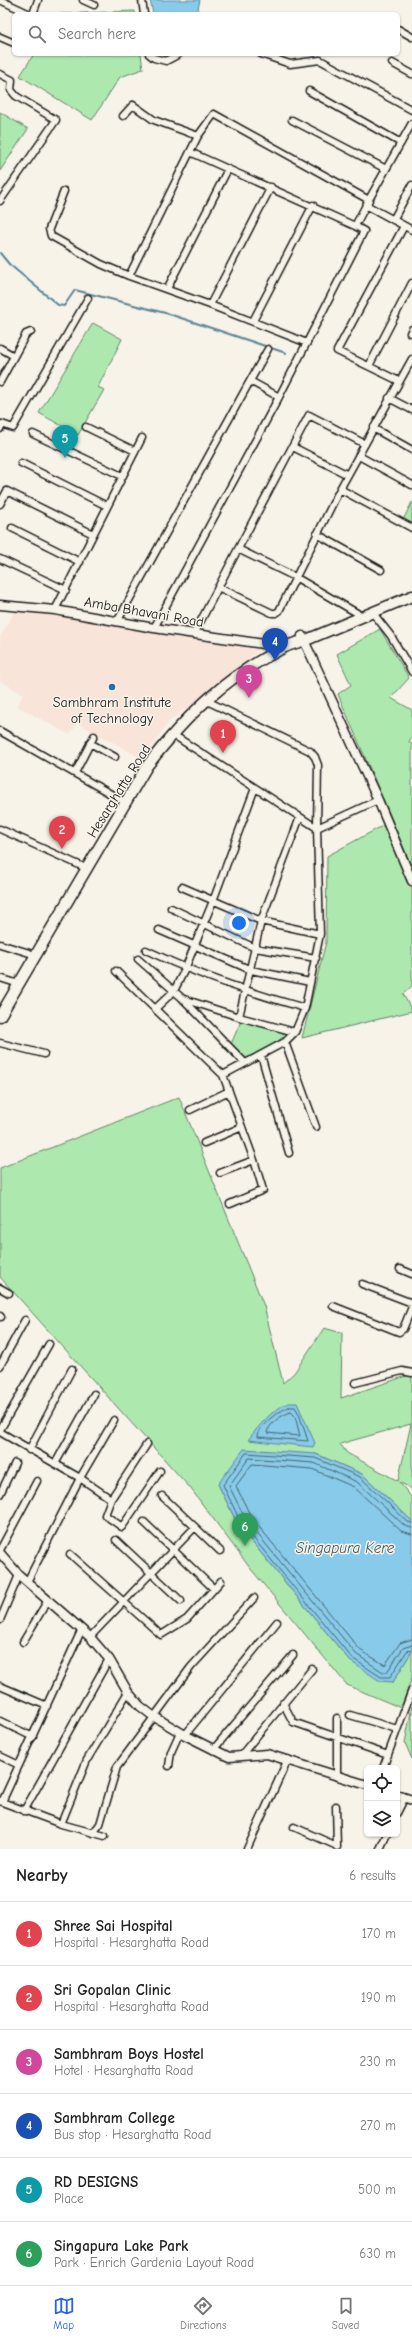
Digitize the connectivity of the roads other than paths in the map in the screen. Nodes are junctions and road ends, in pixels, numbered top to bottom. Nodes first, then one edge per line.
1 (0, 0) edge
2 (38, 0) edge
3 (83, 0) edge
4 (142, 0) edge
5 (94, 5) dead end
6 (27, 12) edge
7 (33, 12) edge
8 (144, 12) edge
9 (400, 30) edge
10 (0, 37) edge
11 (412, 37) edge
12 (12, 42) edge
13 (152, 56) edge
14 (175, 56) edge
15 (267, 56) edge
16 (392, 63) dead end
17 (0, 74) edge
18 (412, 74) edge
19 (309, 91) dead end
20 (412, 110) edge
21 (123, 116) dead end
22 (292, 120) dead end
23 (412, 123) edge
24 (198, 136) junction
25 (400, 143) junction
26 (190, 152) junction
27 (228, 169) junction
28 (386, 169) junction
29 (412, 184) edge
30 (271, 187) junction
31 (64, 192) dead end
32 (0, 201) edge
33 (367, 203) junction
34 (313, 206) junction
35 (393, 220) junction
36 (354, 226) junction
37 (404, 226) junction
38 (412, 230) edge
39 (129, 276) junction
40 (412, 283) edge
41 (167, 289) junction
42 (88, 298) dead end
43 (210, 305) junction
44 (253, 321) junction
45 (32, 332) dead end
46 (307, 343) junction
47 (0, 348) edge
48 (268, 349) dead end
49 (14, 356) junction
50 (412, 359) edge
51 (369, 366) junction
52 (406, 369) junction
53 (412, 372) edge
54 (250, 381) junction
55 (398, 381) junction
56 (0, 382) edge
57 (279, 396) junction
58 (389, 398) junction
59 (412, 410) edge
60 (86, 427) dead end
61 (373, 428) junction
62 (0, 429) edge
63 (33, 434) dead end
64 (142, 438) dead end
65 (365, 444) junction
66 (293, 446) junction
67 (412, 450) edge
68 (135, 451) junction
69 (358, 456) junction
70 (21, 463) dead end
71 (348, 475) junction
72 (122, 476) junction
73 (412, 485) edge
74 (340, 489) junction
75 (0, 504) edge
76 (107, 506) junction
77 (12, 528) dead end
78 (412, 528) edge
79 (93, 534) junction
80 (318, 534) junction
81 (238, 549) junction
82 (0, 559) edge
83 (80, 562) junction
84 (381, 570) dead end
85 (295, 577) junction
86 (218, 587) junction
87 (66, 590) junction
88 (412, 590) edge
89 (412, 596) edge
90 (0, 605) edge
91 (55, 610) junction
92 (373, 613) junction
93 (357, 616) junction
94 (117, 622) junction
95 (154, 628) junction
96 (194, 634) junction
97 (300, 640) junction
98 (284, 647) junction
99 (412, 660) edge
100 (408, 666) junction
101 (412, 672) edge
102 (205, 700) junction
103 (0, 731) edge
104 (172, 734) junction
105 (94, 736) dead end
106 (90, 743) junction
107 (116, 757) dead end
108 (74, 773) junction
109 (255, 788) junction
110 (378, 800) junction
111 (125, 802) junction
112 (300, 817) junction
113 (317, 828) junction
114 (0, 829) edge
115 (88, 869) junction
116 (412, 881) edge
117 (182, 887) dead end
118 (213, 901) junction
119 (171, 908) dead end
120 (261, 921) junction
121 (204, 924) junction
122 (159, 930) dead end
123 (320, 934) junction
124 (0, 944) edge
125 (194, 947) junction
126 (255, 948) junction
127 (146, 950) dead end
128 (36, 955) junction
129 (138, 958) dead end
130 (316, 958) junction
131 (185, 969) junction
132 (250, 970) junction
133 (116, 971) dead end
134 (0, 978) edge
135 (310, 982) junction
136 (20, 984) junction
137 (174, 991) junction
138 (245, 992) junction
139 (182, 998) junction
140 (156, 1008) junction
141 (305, 1008) junction
142 (0, 1015) edge
143 (239, 1017) junction
144 (295, 1032) junction
145 (285, 1042) junction
146 (0, 1043) edge
147 (44, 1054) dead end
148 (261, 1055) junction
149 (244, 1063) junction
150 (223, 1075) junction
151 (229, 1091) junction
152 (190, 1110) dead end
153 (242, 1127) junction
154 (316, 1127) dead end
155 (204, 1142) dead end
156 (289, 1153) dead end
157 (254, 1160) junction
158 (220, 1173) dead end
159 (230, 1204) dead end
160 (400, 1269) dead end
161 (412, 1274) edge
162 (362, 1284) dead end
163 (0, 1288) edge
164 (9, 1293) dead end
165 (412, 1304) edge
166 (333, 1306) dead end
167 (412, 1307) edge
168 (25, 1320) dead end
169 (49, 1344) dead end
170 (0, 1366) edge
171 (72, 1369) dead end
172 (412, 1373) edge
173 (355, 1383) dead end
174 (94, 1394) dead end
175 (114, 1420) dead end
176 (0, 1431) edge
177 (147, 1444) dead end
178 (29, 1450) junction
179 (15, 1463) dead end
180 (55, 1464) junction
181 (160, 1471) dead end
182 (80, 1478) junction
183 (37, 1482) dead end
184 (0, 1494) edge
185 (162, 1496) dead end
186 (111, 1499) junction
187 (144, 1522) dead end
188 (196, 1527) junction
189 (116, 1540) dead end
190 (173, 1551) junction
191 (220, 1551) dead end
192 (0, 1554) edge
193 (70, 1554) dead end
194 (152, 1573) junction
195 (19, 1575) junction
196 (221, 1581) dead end
197 (27, 1582) junction
198 (214, 1589) junction
199 (254, 1598) dead end
200 (48, 1600) junction
201 (181, 1601) dead end
202 (124, 1602) junction
203 (0, 1620) edge
204 (277, 1622) dead end
205 (82, 1629) junction
206 (90, 1637) junction
207 (23, 1642) dead end
208 (293, 1656) dead end
209 (108, 1659) junction
210 (312, 1669) dead end
211 (0, 1686) edge
212 (412, 1690) edge
213 (128, 1692) junction
214 (283, 1703) junction
215 (47, 1706) junction
216 (350, 1715) dead end
217 (153, 1716) junction
218 (337, 1718) dead end
219 (0, 1721) edge
220 (397, 1730) junction
221 (182, 1734) junction
222 (33, 1736) junction
223 (337, 1737) junction
224 (213, 1750) junction
225 (242, 1754) junction
226 (388, 1755) junction
227 (0, 1756) edge
228 (288, 1759) junction
229 (19, 1765) junction
230 (384, 1765) edge
231 (169, 1766) dead end
232 (337, 1776) junction
233 (364, 1784) edge
234 (1, 1802) edge
235 (336, 1806) dead end
236 (24, 1811) junction
237 (61, 1824) junction
238 (294, 1827) dead end
239 (93, 1833) junction
240 (105, 1836) dead end
241 (386, 1837) edge
242 (337, 1847) edge
243 (247, 1849) edge
244 (380, 1849) edge

1 - 6 street
2 - 7 street
3 - 5 street
4 - 8 street
9 - 11 street
10 - 12 street
13 - 14 street
15 - 20 street
16 - 18 street
17 - 32 street
19 - 25 street
21 - 24 street
22 - 28 street
23 - 25 street
24 - 26 street
24 - 33 street
25 - 28 street
26 - 27 street
26 - 39 street
27 - 30 street
27 - 41 street
28 - 33 street
29 - 35 street
30 - 34 street
30 - 43 street
31 - 39 street
33 - 35 street
33 - 36 street
34 - 36 street
34 - 44 street
35 - 37 street
36 - 46 street
37 - 38 street
37 - 51 street
39 - 41 street
40 - 51 street
41 - 43 street
42 - 62 street
43 - 44 street
44 - 46 street
45 - 49 street
46 - 57 street
47 - 49 street
48 - 54 street
49 - 56 street
50 - 52 street
51 - 55 street
52 - 53 street
52 - 55 street
54 - 57 street
54 - 94 street
55 - 58 street
57 - 95 street
58 - 59 street
58 - 61 street
60 - 68 street
61 - 65 street
61 - 67 street
63 - 72 street
64 - 68 street
65 - 66 street
65 - 69 street
66 - 71 street
66 - 81 street
68 - 72 street
69 - 71 street
69 - 73 street
70 - 76 street
71 - 74 street
72 - 76 street
74 - 78 street
74 - 80 street
75 - 79 street
76 - 79 street
77 - 83 street
79 - 83 street
80 - 84 street
80 - 85 street
81 - 85 street
81 - 86 street
82 - 87 street
83 - 87 street
85 - 86 street
85 - 93 street
86 - 96 street
87 - 91 street
88 - 93 main road, Hesarghatta Road
89 - 92 main road, Hesarghatta Road
90 - 91 street, Amba Bhavani Road
91 - 94 street, Amba Bhavani Road
92 - 93 main road, Hesarghatta Road
92 - 100 street
93 - 97 main road, Hesarghatta Road
94 - 95 street, Amba Bhavani Road
95 - 96 street, Amba Bhavani Road
96 - 98 street, Amba Bhavani Road
97 - 98 main road, Hesarghatta Road
97 - 110 street
98 - 102 main road, Hesarghatta Road
99 - 100 street
100 - 101 street
102 - 104 main road, Hesarghatta Road
102 - 113 street
103 - 108 street
104 - 109 street
104 - 111 main road, Hesarghatta Road
105 - 106 street
106 - 107 street
106 - 108 street
108 - 111 street
109 - 112 street
109 - 118 street
110 - 113 street
110 - 116 street
111 - 115 main road, Hesarghatta Road
112 - 113 street
112 - 120 street
113 - 123 street
114 - 115 street
115 - 128 main road, Hesarghatta Road
117 - 118 street
118 - 120 street
118 - 121 street
119 - 121 street
120 - 123 street
120 - 126 street
121 - 125 street
121 - 126 street
122 - 125 street
123 - 130 street
124 - 128 street
125 - 131 street
125 - 132 street
126 - 130 street
126 - 132 street
127 - 131 street
128 - 136 main road, Hesarghatta Road
129 - 137 street
130 - 135 street
131 - 137 street
131 - 138 street
132 - 135 street
132 - 138 street
133 - 140 street
134 - 136 street
135 - 141 street
136 - 142 main road, Hesarghatta Road
137 - 139 street
137 - 140 street
138 - 141 street
138 - 143 street
139 - 143 street
139 - 149 street
140 - 150 street
141 - 144 street
143 - 144 street
144 - 145 street
145 - 148 street
145 - 154 street
146 - 147 street
148 - 149 street
148 - 156 street
149 - 150 street
150 - 151 street
151 - 152 street
151 - 153 street
153 - 155 street
153 - 157 street
157 - 158 street
157 - 159 street
160 - 161 street
162 - 165 street
163 - 164 street
166 - 167 street
168 - 170 street
169 - 176 street
171 - 178 street
172 - 173 street
174 - 180 street
175 - 182 street
176 - 178 street
177 - 186 street
178 - 180 street
179 - 184 street
180 - 182 street
181 - 186 street
182 - 186 street
182 - 197 street
183 - 192 street
185 - 188 street
187 - 190 street
188 - 190 street
188 - 191 street
189 - 194 street
190 - 194 street
190 - 198 street
192 - 195 street
193 - 202 street
194 - 201 street
194 - 202 street
195 - 197 street
195 - 203 street
196 - 198 street
197 - 200 street
198 - 202 street
199 - 217 street
200 - 205 street
200 - 207 street
202 - 206 street
204 - 221 street
205 - 206 street
205 - 215 street
206 - 209 street
208 - 224 street
209 - 213 street
209 - 236 street
210 - 214 street
211 - 215 street
212 - 220 street
213 - 217 street
213 - 237 street
214 - 223 street
214 - 225 street
215 - 222 street
216 - 220 street
217 - 221 street
217 - 239 street
218 - 223 street
219 - 222 street
220 - 226 street
221 - 224 street
221 - 231 street
222 - 229 street
223 - 226 street
223 - 232 street
224 - 225 street
225 - 228 street
226 - 230 street
227 - 229 street
228 - 232 street
228 - 243 street
229 - 234 street
232 - 233 street
234 - 236 street
235 - 242 street
236 - 237 street
237 - 239 street
238 - 242 street
239 - 240 street
241 - 244 street

